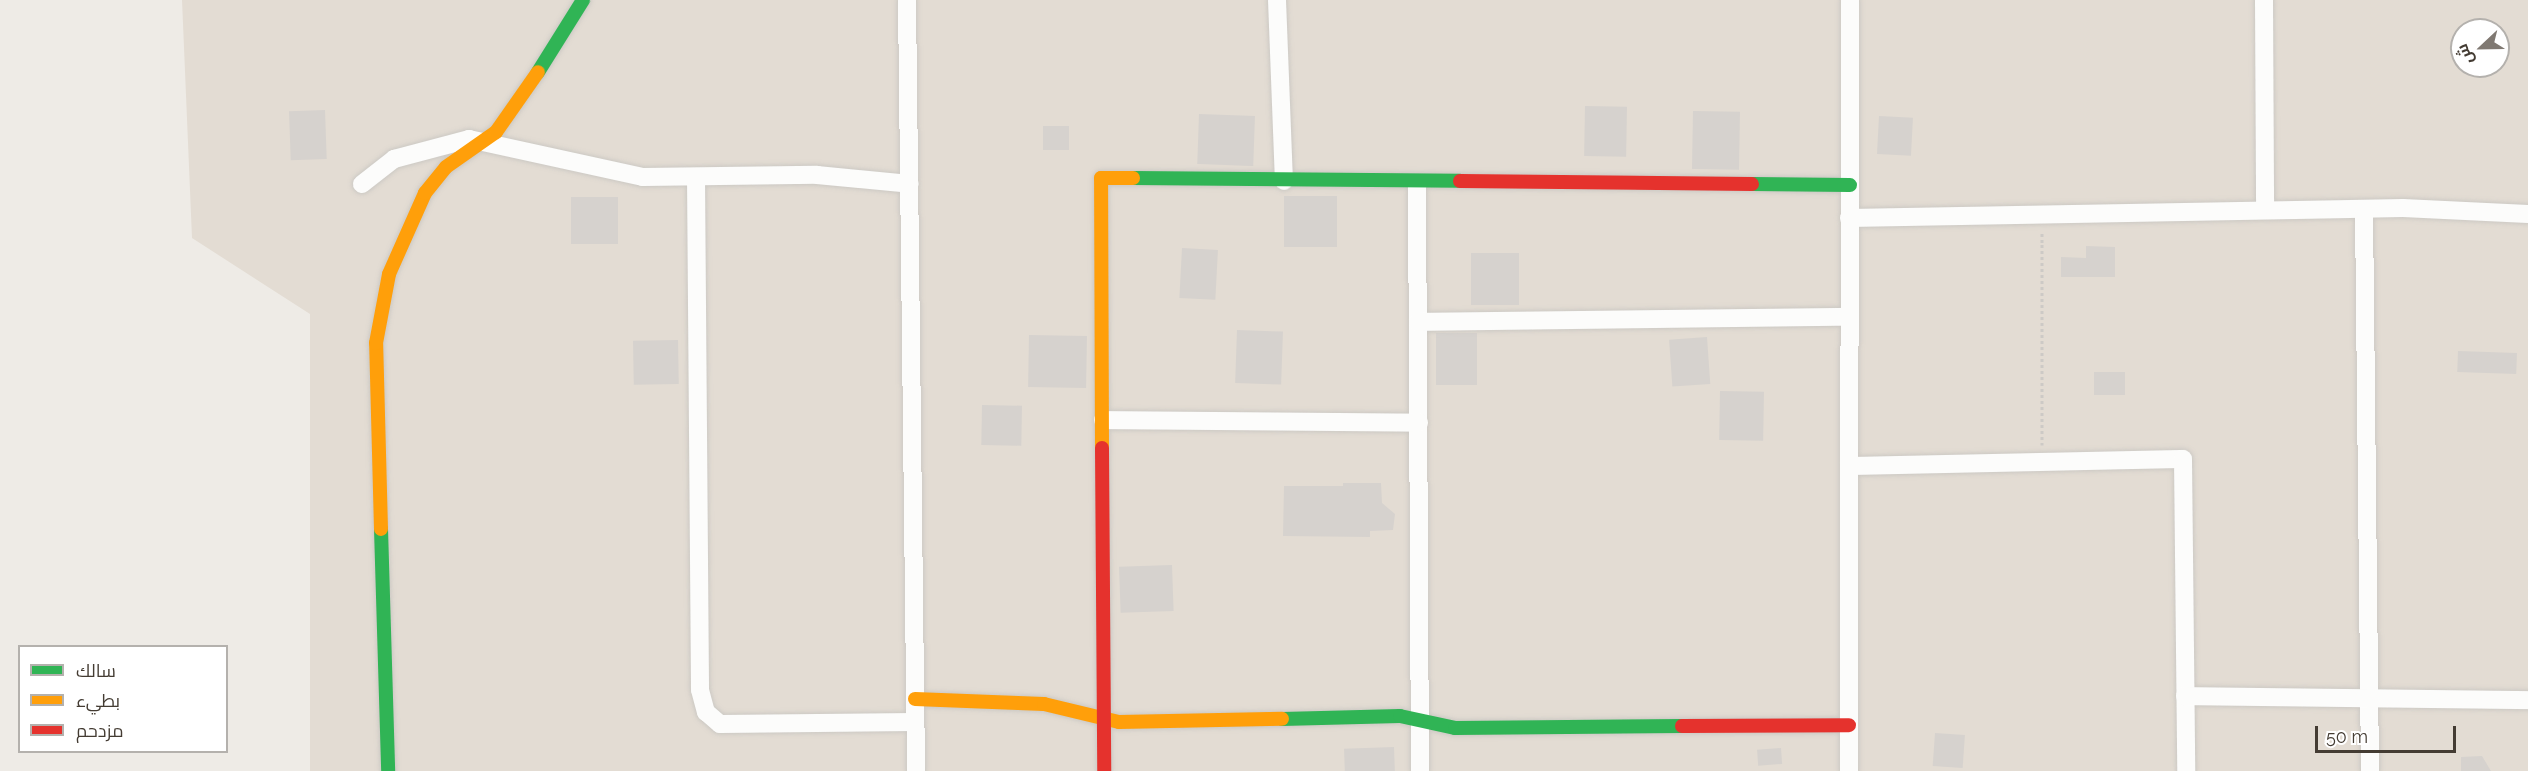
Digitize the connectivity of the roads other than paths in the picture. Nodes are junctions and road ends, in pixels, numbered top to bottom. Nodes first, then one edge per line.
1 (583, 0) edge
2 (907, 0) edge
3 (1277, 0) edge
4 (1850, 0) edge
5 (2264, 0) edge
6 (481, 142) junction
7 (696, 177) junction
8 (1284, 181) junction
9 (1417, 183) junction
10 (362, 184) dead end
11 (910, 184) junction
12 (1850, 185) junction
13 (2364, 209) junction
14 (2265, 210) junction
15 (2528, 214) edge
16 (1850, 218) junction
17 (1849, 317) junction
18 (1418, 322) junction
19 (1103, 420) junction
20 (1419, 423) junction
21 (1849, 465) junction
22 (2185, 696) junction
23 (2370, 698) junction
24 (915, 699) junction
25 (2528, 700) edge
26 (1104, 718) junction
27 (1420, 720) junction
28 (915, 722) junction
29 (1849, 725) junction
30 (388, 771) edge
31 (916, 771) edge
32 (1104, 771) edge
33 (1420, 771) edge
34 (1849, 771) edge
35 (2186, 771) edge
36 (2370, 771) edge

1 - 6 street
2 - 11 street
3 - 8 street
4 - 12 street
5 - 14 street
6 - 7 street
6 - 10 street
6 - 30 street
7 - 11 street
7 - 28 street
8 - 9 street
8 - 19 street
9 - 12 street
9 - 18 street
11 - 24 street
12 - 16 street
13 - 14 street
13 - 15 street
13 - 23 street
14 - 16 street
16 - 17 street
17 - 18 street
17 - 21 street
18 - 20 street
19 - 20 street
19 - 26 street
20 - 27 street
21 - 22 street
21 - 29 street
22 - 23 street
22 - 35 street
23 - 25 street
23 - 36 street
24 - 26 street
24 - 28 street
26 - 27 street
26 - 32 street
27 - 29 street
27 - 33 street
28 - 31 street
29 - 34 street

